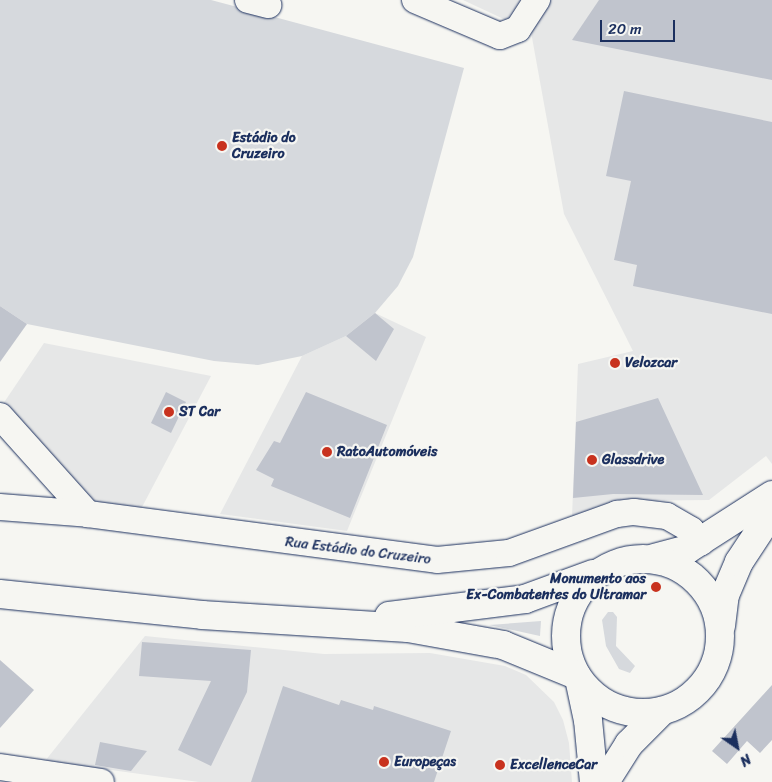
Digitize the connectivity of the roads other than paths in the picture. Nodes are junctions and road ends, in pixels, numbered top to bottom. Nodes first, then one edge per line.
1 (415, 0) edge
2 (537, 0) edge
3 (0, 416) edge
4 (772, 496) edge
5 (0, 507) edge
6 (772, 512) edge
7 (88, 514) junction
8 (701, 542) junction
9 (654, 558) junction
10 (596, 573) junction
11 (0, 594) edge
12 (342, 622) junction
13 (720, 626) junction
14 (578, 679) junction
15 (662, 712) junction
16 (0, 767) edge
17 (101, 782) edge
18 (594, 782) edge
19 (605, 782) edge

1 - 2 street
3 - 7 street
4 - 8 main road
5 - 7 street, Rua Estádio do Cruzeiro
6 - 13 main road
7 - 8 street, Rua Estádio do Cruzeiro
8 - 9 main road
9 - 10 main road
9 - 13 main road
10 - 12 main road
10 - 14 main road
11 - 12 main road
12 - 14 main road
13 - 15 main road
14 - 15 main road
14 - 18 main road
15 - 19 main road
16 - 17 street

